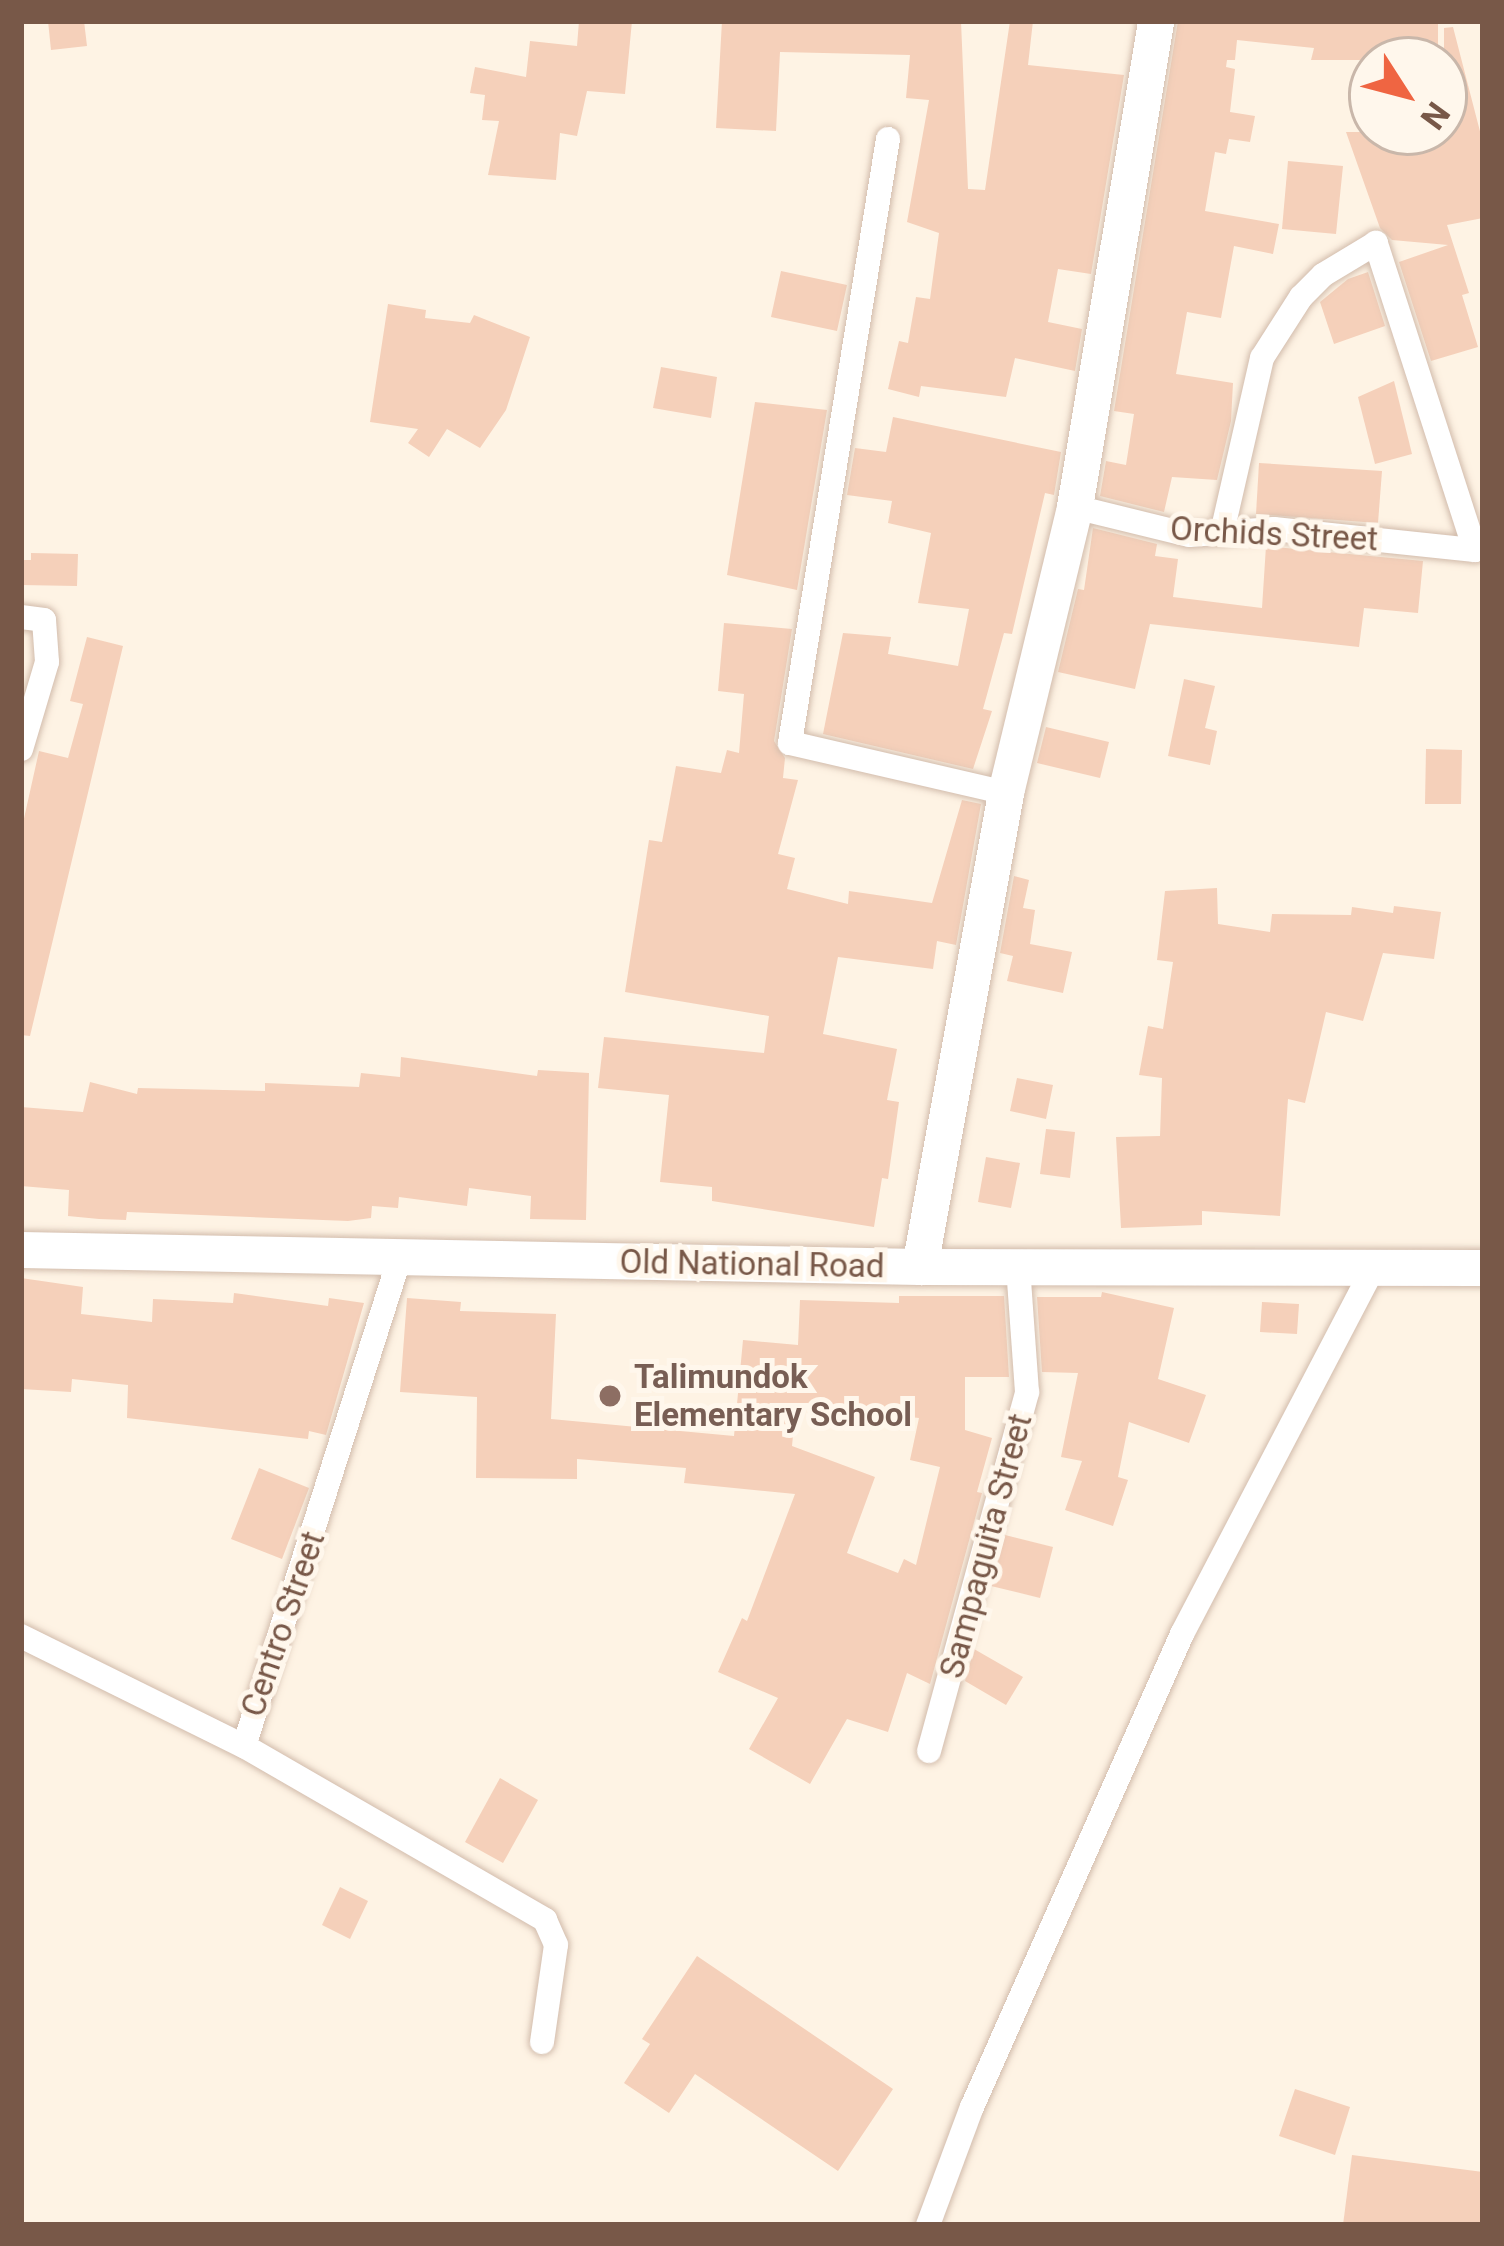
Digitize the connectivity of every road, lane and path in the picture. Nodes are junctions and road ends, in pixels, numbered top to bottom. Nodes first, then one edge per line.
1 (1156, 21) edge
2 (887, 139) dead end
3 (1075, 507) junction
4 (1222, 533) junction
5 (21, 617) edge
6 (21, 749) edge
7 (1006, 793) junction
8 (21, 1250) edge
9 (400, 1257) junction
10 (920, 1267) junction
11 (1018, 1267) junction
12 (1374, 1268) junction
13 (1483, 1268) edge
14 (21, 1636) edge
15 (244, 1746) junction
16 (929, 1750) dead end
17 (542, 2042) dead end
18 (928, 2225) edge

1 - 3 main road
2 - 7 street
3 - 4 street, Orchids Street
3 - 7 main road
4 - 4 street, Orchids Street
5 - 6 street
7 - 10 main road
8 - 9 main road, Old National Road
9 - 10 main road, Old National Road
9 - 15 street, Centro Street
10 - 11 main road, Old National Road
11 - 12 main road, Old National Road
11 - 16 street, Sampaguita Street
12 - 13 main road, Old National Road
12 - 18 street
14 - 15 street
15 - 17 street, Centro Street

